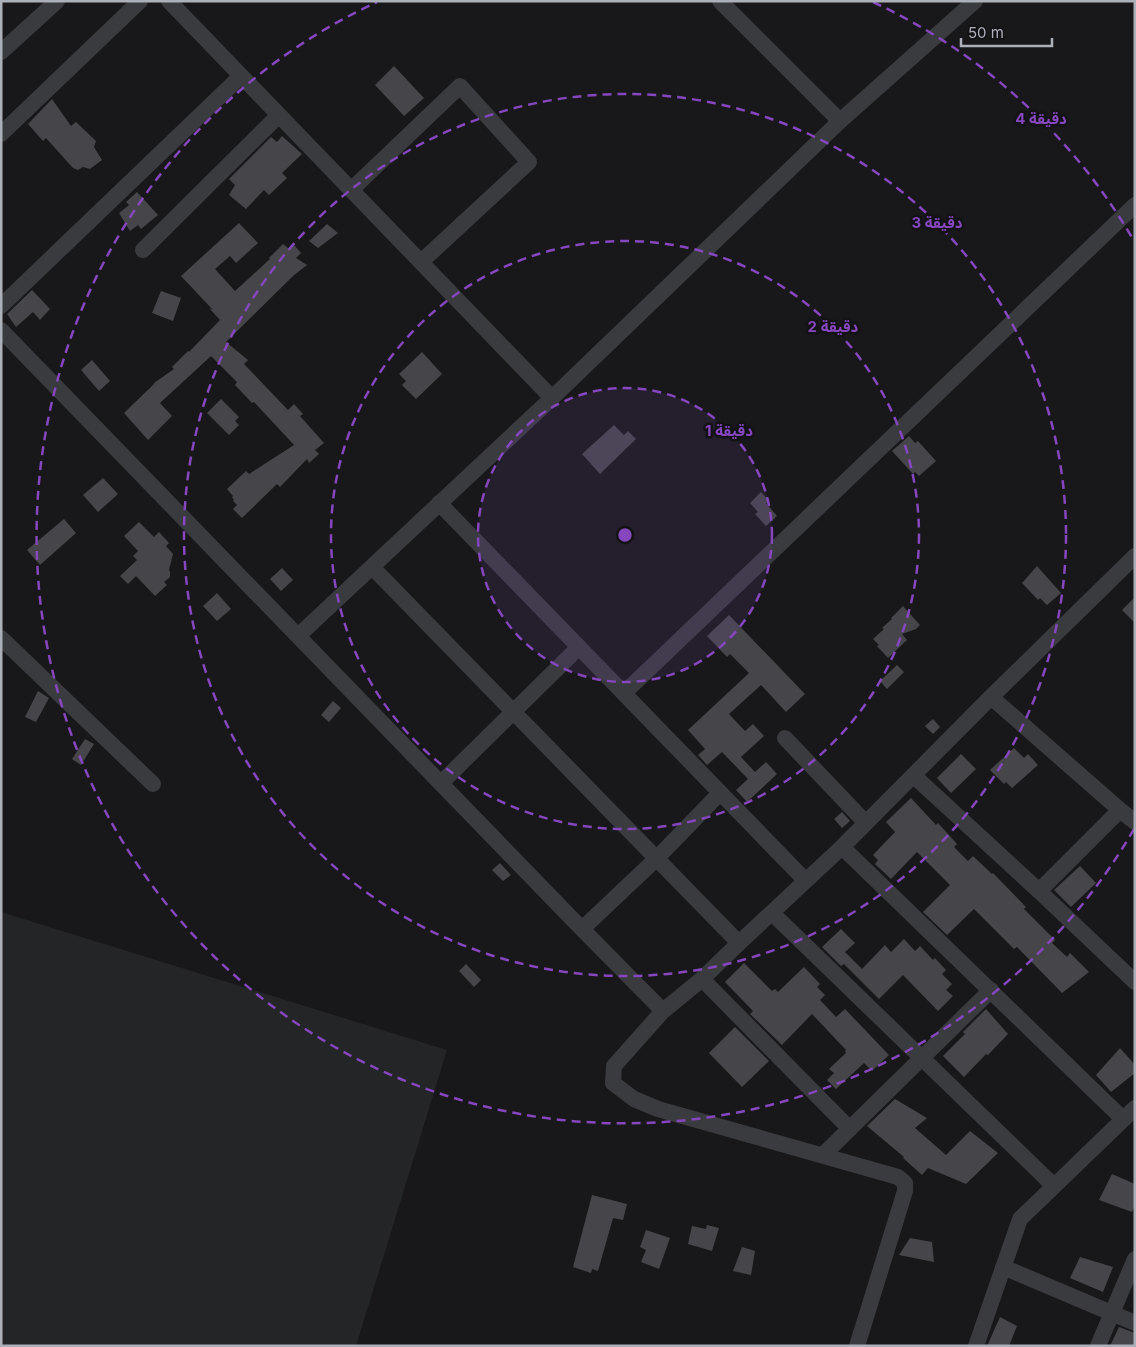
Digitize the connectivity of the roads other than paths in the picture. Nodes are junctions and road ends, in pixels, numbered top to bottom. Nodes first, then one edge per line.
1 (57, 1) edge
2 (140, 1) edge
3 (169, 1) edge
4 (720, 1) edge
5 (975, 1) edge
6 (1, 52) edge
7 (241, 76) junction
8 (278, 116) junction
9 (840, 121) junction
10 (1, 134) edge
11 (351, 190) junction
12 (1135, 205) edge
13 (143, 250) dead end
14 (422, 262) junction
15 (1, 306) edge
16 (1, 330) edge
17 (552, 398) junction
18 (440, 503) junction
19 (1135, 556) edge
20 (372, 567) junction
21 (298, 636) junction
22 (1, 638) edge
23 (579, 647) junction
24 (624, 693) junction
25 (991, 697) junction
26 (513, 712) junction
27 (785, 738) dead end
28 (914, 776) junction
29 (440, 783) junction
30 (153, 784) dead end
31 (720, 793) junction
32 (1120, 810) junction
33 (865, 822) junction
34 (1135, 822) edge
35 (842, 847) junction
36 (656, 859) junction
37 (806, 880) junction
38 (1039, 891) junction
39 (772, 914) junction
40 (582, 929) junction
41 (739, 943) junction
42 (702, 979) junction
43 (1135, 982) edge
44 (991, 990) junction
45 (663, 1011) junction
46 (923, 1058) junction
47 (1135, 1108) edge
48 (1123, 1119) junction
49 (850, 1129) junction
50 (822, 1155) junction
51 (1054, 1186) junction
52 (1135, 1259) edge
53 (1003, 1267) junction
54 (1111, 1312) junction
55 (1135, 1323) edge
56 (857, 1346) edge
57 (976, 1346) edge
58 (1098, 1346) edge

1 - 6 street
2 - 10 street
3 - 7 street
4 - 9 street
5 - 9 street
7 - 8 street
7 - 15 street
8 - 11 street
8 - 13 street
9 - 17 street
11 - 14 street
11 - 14 street
12 - 24 street
14 - 17 street
16 - 21 street
17 - 18 street
18 - 20 street
18 - 23 street
19 - 25 street
20 - 21 street
20 - 26 street
21 - 29 street
22 - 30 street
23 - 24 street
23 - 26 street
24 - 31 street
25 - 28 street
25 - 32 street
26 - 29 street
26 - 36 street
27 - 33 street
28 - 33 street
28 - 38 street
29 - 40 street
31 - 36 street
31 - 37 street
32 - 34 street
32 - 38 street
33 - 35 street
35 - 37 street
35 - 44 street
36 - 40 street
36 - 41 street
37 - 39 street
38 - 43 street
39 - 41 street
39 - 46 street
40 - 45 street
41 - 42 street
42 - 45 street
42 - 49 street
44 - 46 street
44 - 48 street
45 - 50 street
46 - 49 street
46 - 51 street
47 - 48 street
48 - 51 street
49 - 50 street
50 - 56 street
51 - 53 street
52 - 54 street
53 - 54 street
53 - 57 street
54 - 55 street
54 - 58 street

